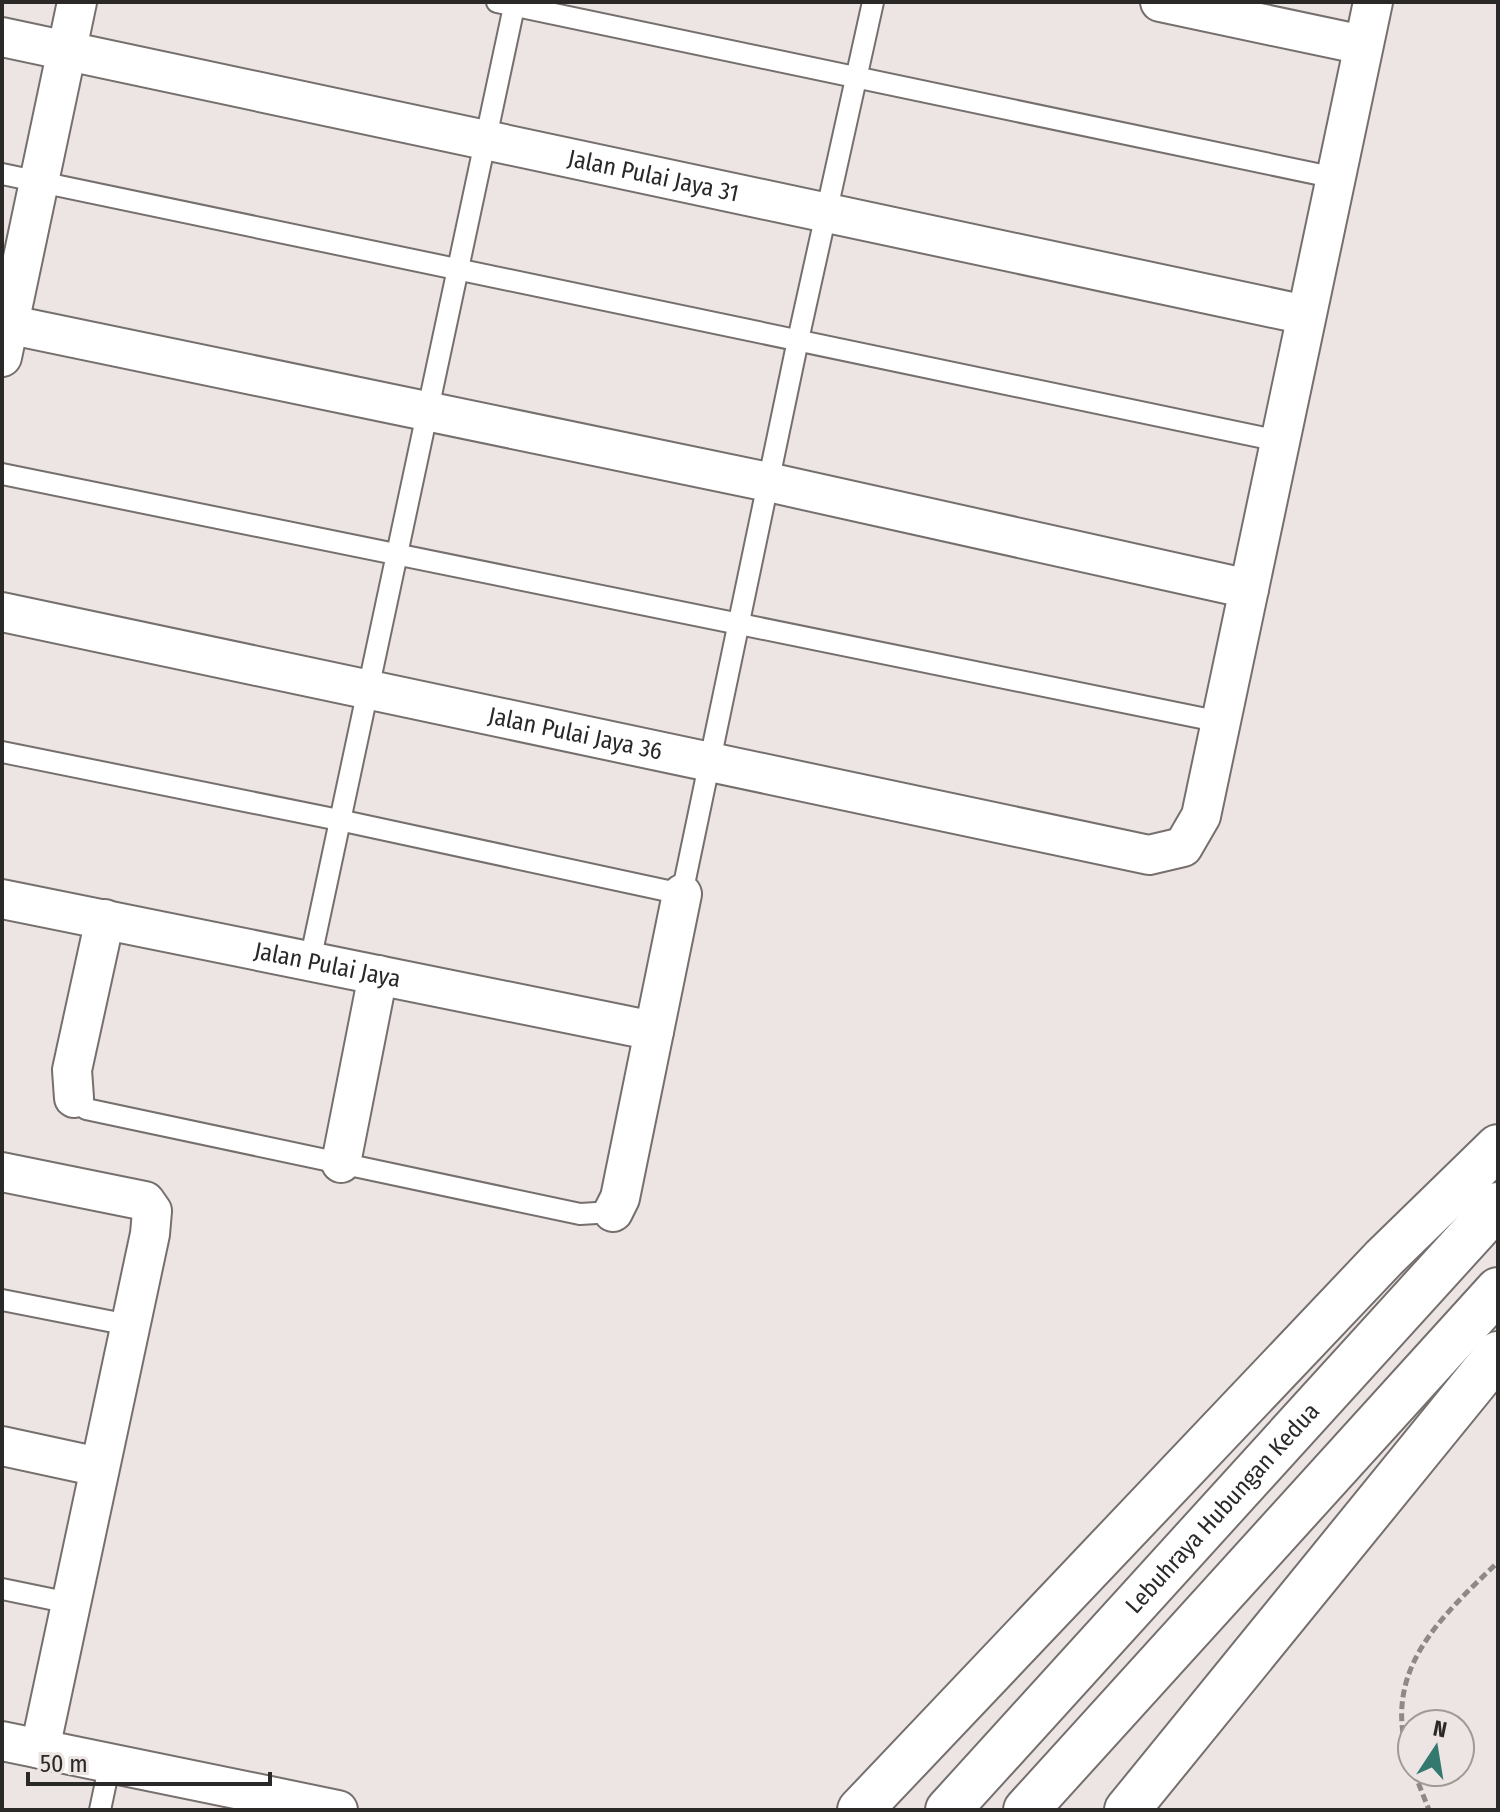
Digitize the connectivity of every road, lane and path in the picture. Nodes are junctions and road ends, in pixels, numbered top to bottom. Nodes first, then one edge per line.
1 (77, 2) edge
2 (873, 2) edge
3 (1160, 2) edge
4 (1373, 2) edge
5 (509, 3) edge
6 (2, 37) edge
7 (1363, 45) junction
8 (67, 51) junction
9 (856, 77) junction
10 (486, 140) junction
11 (2, 174) edge
12 (1336, 178) junction
13 (39, 182) junction
14 (826, 212) junction
15 (459, 269) junction
16 (1306, 315) junction
17 (4, 335) edge
18 (798, 340) junction
19 (429, 412) junction
20 (1279, 441) junction
21 (2, 474) edge
22 (768, 482) junction
23 (397, 554) junction
24 (1249, 589) junction
25 (2, 612) edge
26 (739, 624) junction
27 (367, 689) junction
28 (1221, 722) junction
29 (2, 752) edge
30 (710, 762) junction
31 (339, 820) junction
32 (682, 894) junction
33 (2, 899) edge
34 (105, 919) junction
35 (310, 961) junction
36 (378, 975) junction
37 (654, 1031) junction
38 (74, 1098) joint
39 (1498, 1147) edge
40 (341, 1163) junction
41 (2, 1172) edge
42 (1498, 1205) edge
43 (613, 1212) joint
44 (1498, 1290) edge
45 (2, 1300) edge
46 (129, 1325) junction
47 (1498, 1354) edge
48 (2, 1446) edge
49 (99, 1467) junction
50 (1498, 1562) edge
51 (2, 1589) edge
52 (70, 1603) junction
53 (1403, 1708) edge
54 (2, 1741) edge
55 (40, 1749) junction
56 (110, 1763) junction
57 (1420, 1788) edge
58 (100, 1810) edge
59 (338, 1810) edge
60 (860, 1810) edge
61 (948, 1810) edge
62 (1026, 1810) edge
63 (1127, 1810) edge
64 (1429, 1810) edge

1 - 8 street
2 - 9 lane
3 - 7 street
4 - 7 street
5 - 9 lane
5 - 10 lane
6 - 8 street, Jalan Pulai Jaya 31
7 - 12 street
8 - 10 street, Jalan Pulai Jaya 31
8 - 13 street
9 - 12 lane
9 - 14 lane
10 - 14 street, Jalan Pulai Jaya 31
10 - 15 lane
11 - 13 lane
12 - 16 street
13 - 15 lane
13 - 17 street
14 - 16 street, Jalan Pulai Jaya 31
14 - 18 lane
15 - 18 lane
15 - 19 lane
16 - 20 street
17 - 19 street
18 - 20 lane
18 - 22 lane
19 - 22 street
19 - 23 lane
20 - 24 street
21 - 23 lane
22 - 24 street
22 - 26 lane
23 - 26 lane
23 - 27 lane
24 - 28 street
25 - 27 street, Jalan Pulai Jaya 36
26 - 28 lane
26 - 30 lane
27 - 30 street, Jalan Pulai Jaya 36
27 - 31 lane
28 - 30 street, Jalan Pulai Jaya 36
29 - 31 lane
30 - 32 lane
31 - 32 lane
31 - 35 lane
32 - 37 street
33 - 34 street, Jalan Pulai Jaya
34 - 35 street, Jalan Pulai Jaya
34 - 38 street
35 - 36 street, Jalan Pulai Jaya
36 - 37 street, Jalan Pulai Jaya
36 - 40 street
37 - 43 street
38 - 40 lane
39 - 60 highway
40 - 43 lane
41 - 46 street
42 - 61 highway, Lebuhraya Hubungan Kedua
44 - 62 highway
45 - 46 lane
46 - 49 street
47 - 63 highway
48 - 49 street
49 - 52 street
50 - 53 path
51 - 52 lane
52 - 55 street
54 - 55 street
55 - 56 street
56 - 58 lane
56 - 59 street
57 - 64 path

